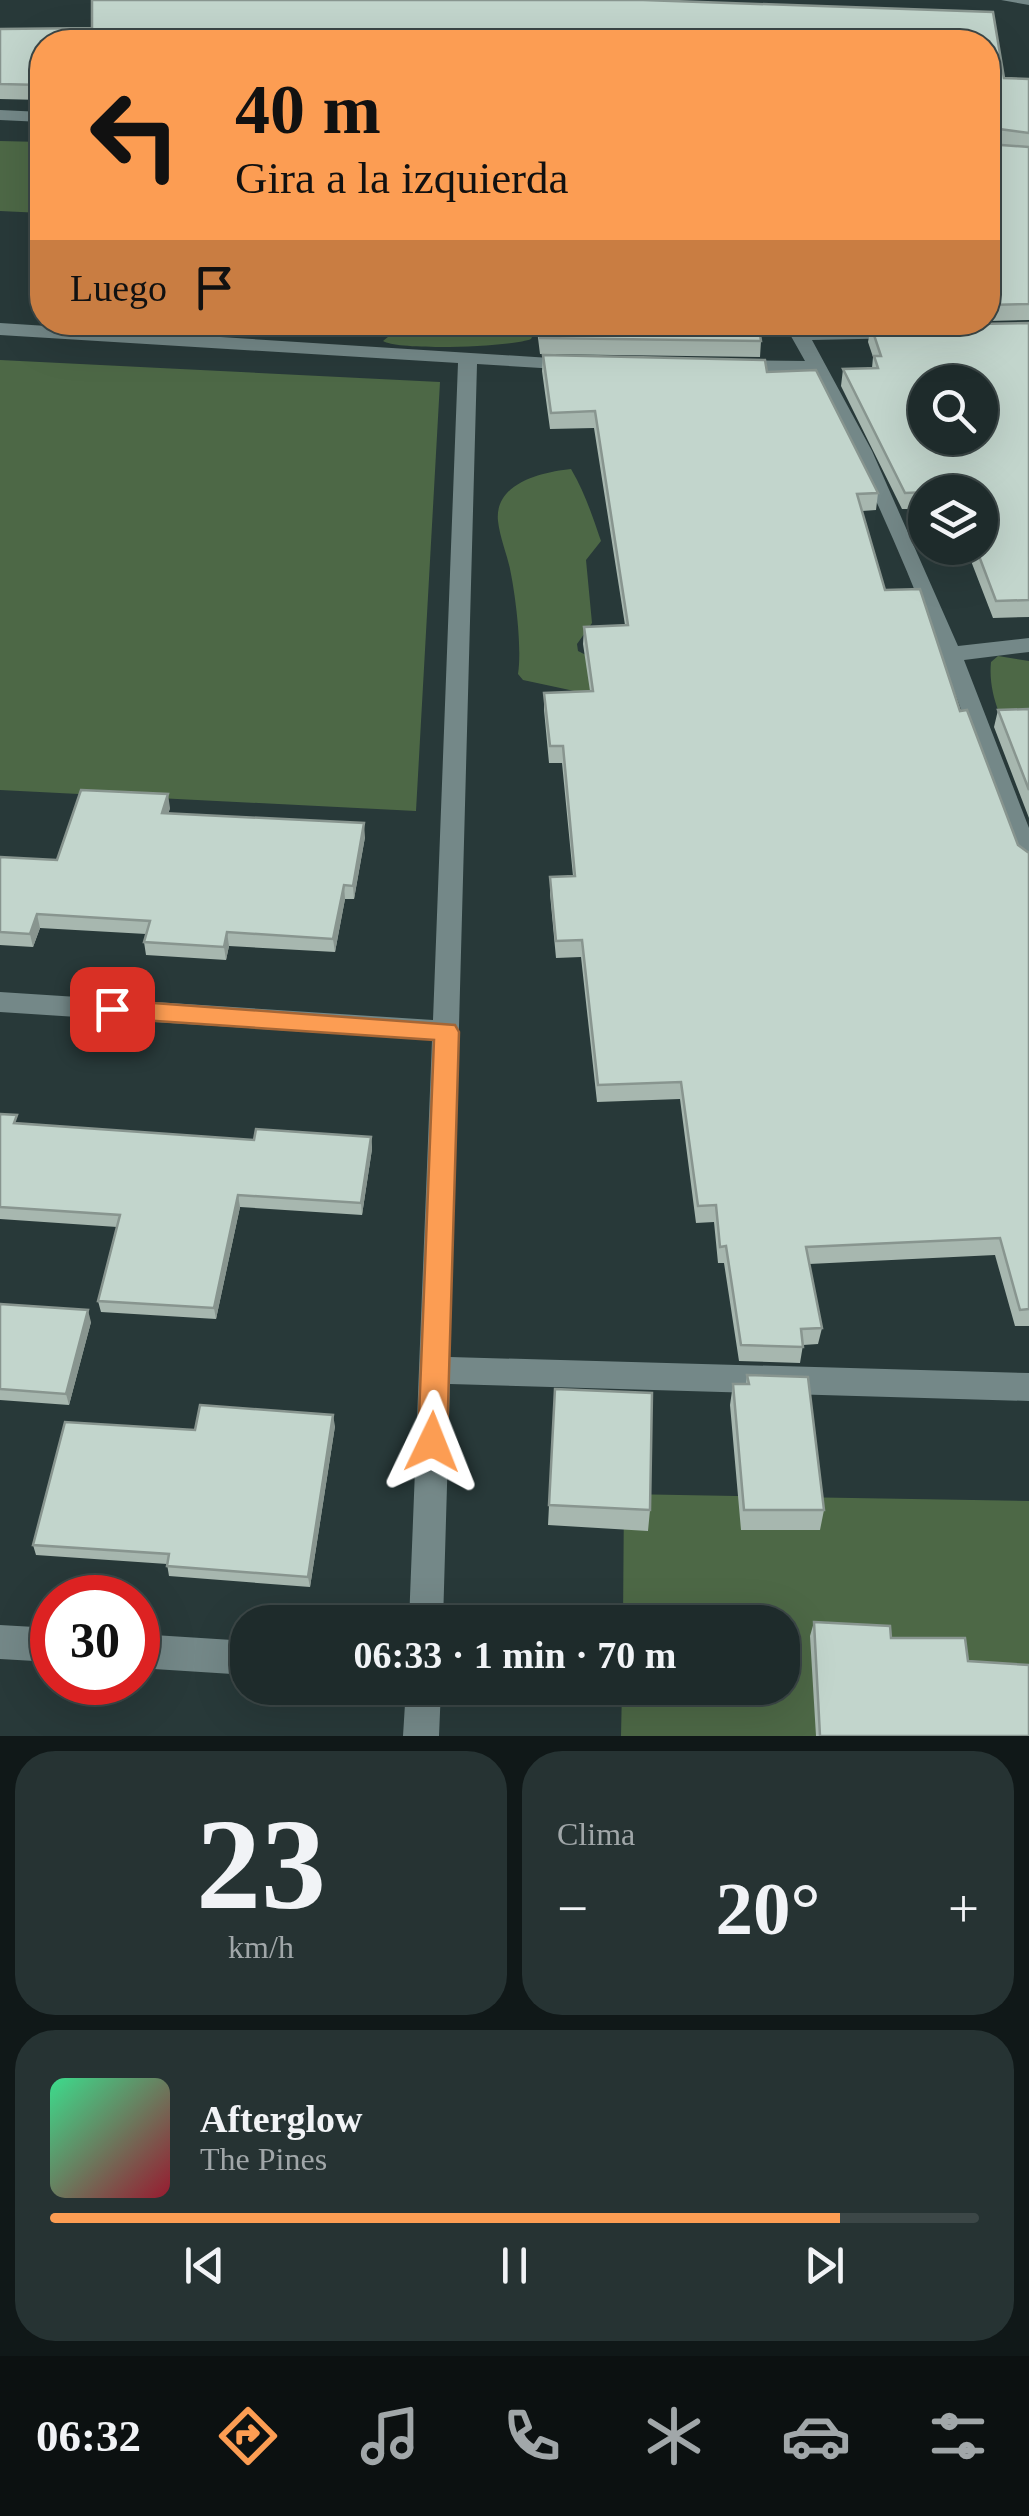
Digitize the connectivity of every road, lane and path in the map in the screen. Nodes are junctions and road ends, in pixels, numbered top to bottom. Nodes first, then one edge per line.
1 (1008, 0) edge
2 (1029, 1) edge
3 (0, 116) edge
4 (30, 117) edge
5 (0, 329) edge
6 (30, 331) edge
7 (100, 335) edge
8 (800, 335) edge
9 (468, 357) junction
10 (593, 365) edge
11 (706, 366) edge
12 (820, 367) junction
13 (1029, 645) edge
14 (950, 654) junction
15 (1029, 861) edge
16 (0, 1002) edge
17 (446, 1032) junction
18 (435, 1370) junction
19 (1029, 1387) edge
20 (427, 1605) edge
21 (0, 1642) edge
22 (30, 1644) edge
23 (160, 1652) edge
24 (230, 1657) edge
25 (423, 1705) edge
26 (422, 1736) edge

1 - 2 street
3 - 4 street
5 - 6 street
7 - 9 street
8 - 12 street
9 - 10 street
9 - 17 street
11 - 12 street
12 - 14 street
13 - 14 street
14 - 15 street
16 - 17 street
17 - 18 street
18 - 19 street
18 - 20 street
21 - 22 street
23 - 24 street
25 - 26 street

